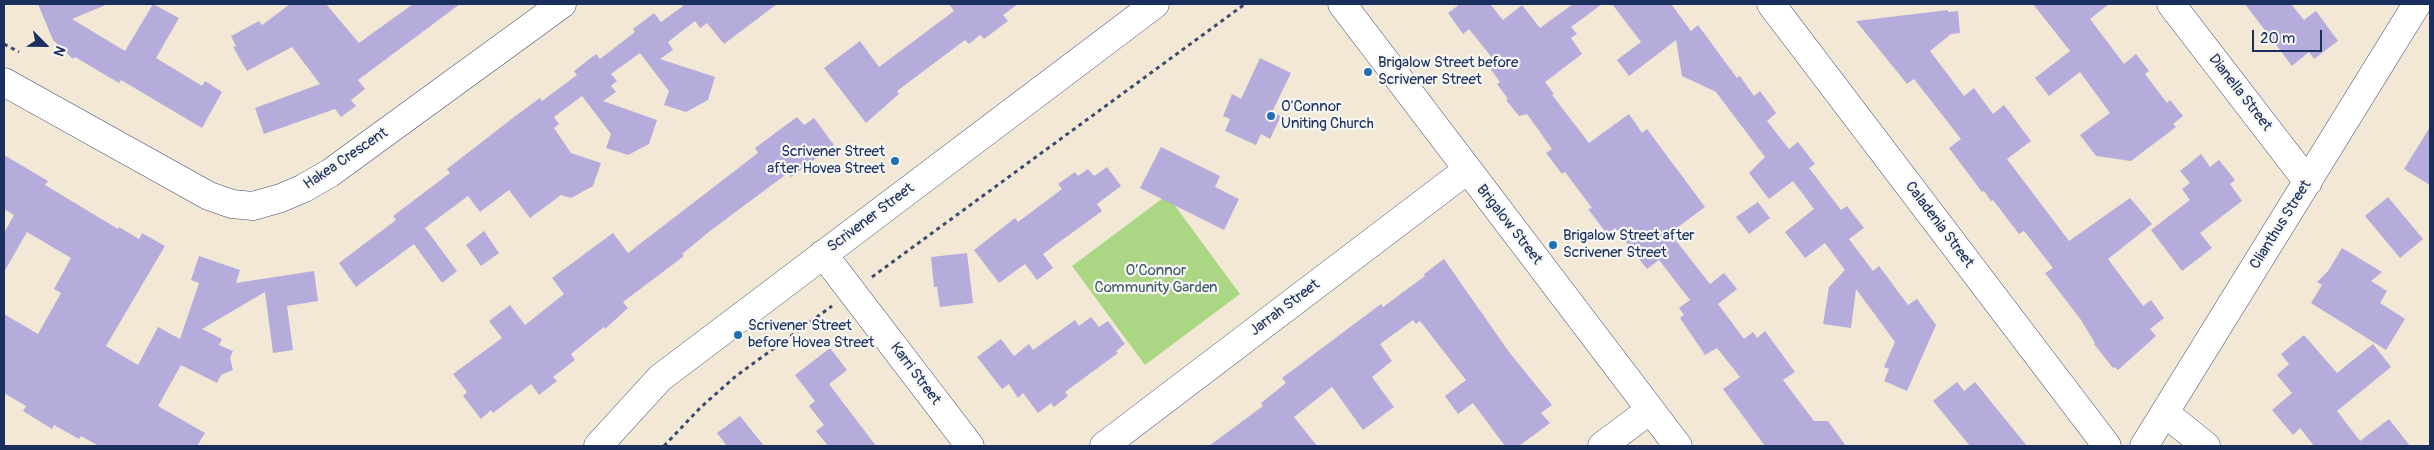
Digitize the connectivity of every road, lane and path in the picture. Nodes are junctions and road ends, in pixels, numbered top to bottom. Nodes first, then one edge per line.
1 (562, 4) edge
2 (1155, 4) edge
3 (1245, 4) edge
4 (1342, 4) edge
5 (1771, 4) edge
6 (2171, 4) edge
7 (2417, 4) edge
8 (4, 44) edge
9 (19, 52) dead end
10 (4, 82) edge
11 (1467, 170) junction
12 (2308, 182) junction
13 (824, 254) junction
14 (852, 292) junction
15 (1650, 410) junction
16 (2165, 413) junction
17 (598, 446) edge
18 (664, 446) edge
19 (970, 446) edge
20 (1104, 446) edge
21 (1602, 446) edge
22 (1678, 446) edge
23 (2107, 446) edge
24 (2144, 446) edge
25 (2206, 446) edge

1 - 10 street, Hakea Crescent
2 - 13 street, Scrivener Street
3 - 14 path
4 - 11 street, Brigalow Street
5 - 23 street, Caladenia Street
6 - 12 street, Dianella Street
7 - 12 street, Clianthus Street
8 - 9 path
11 - 15 street, Brigalow Street
11 - 20 street, Jarrah Street
12 - 16 street, Clianthus Street
13 - 14 street, Karri Street
13 - 17 street, Scrivener Street
14 - 18 path
14 - 19 street, Karri Street
15 - 21 street
15 - 22 street, Brigalow Street
16 - 24 street, Clianthus Street
16 - 25 street

